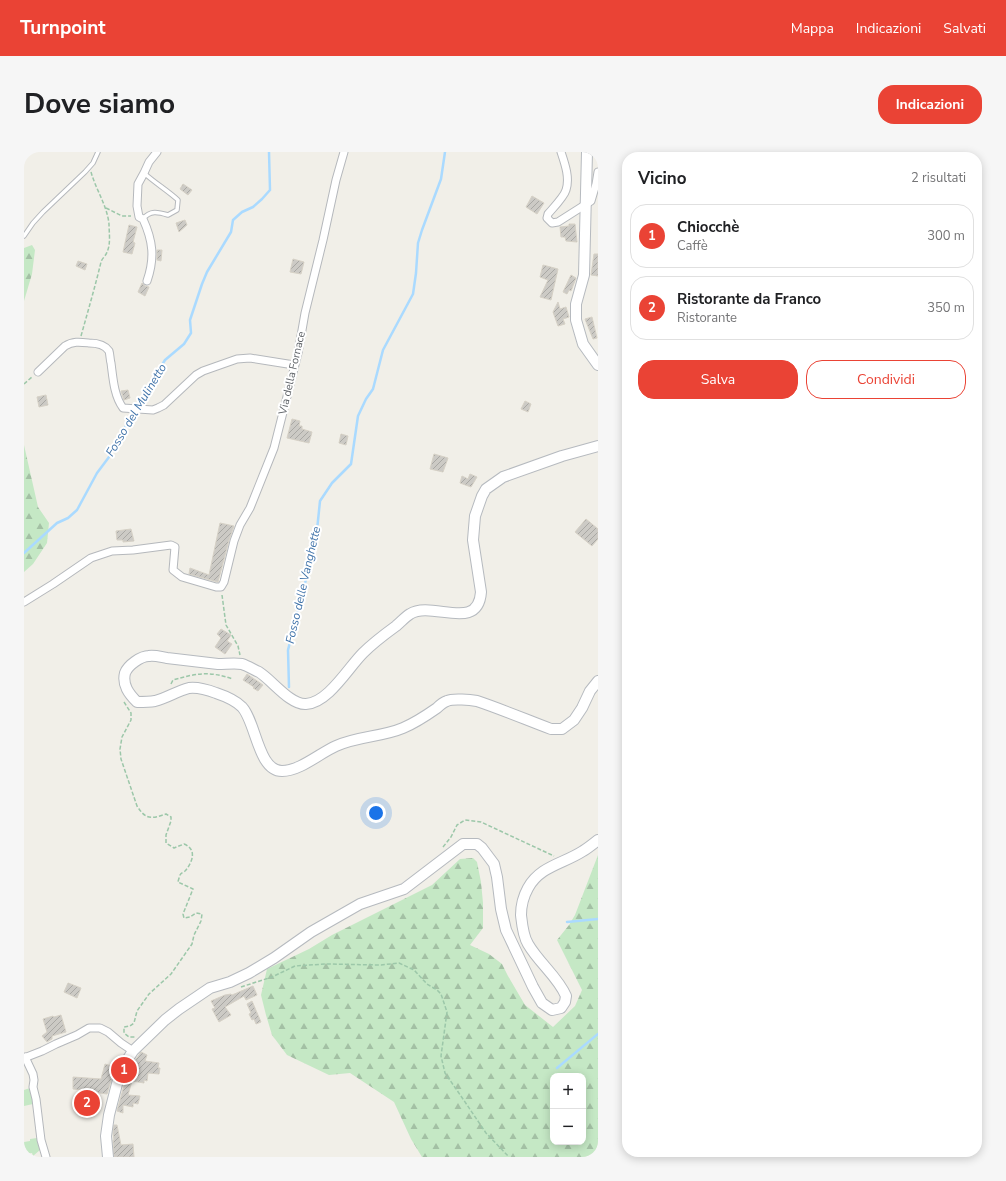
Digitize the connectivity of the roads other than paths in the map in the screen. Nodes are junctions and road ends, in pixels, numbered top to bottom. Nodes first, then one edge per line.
1 (98, 152) edge
2 (157, 152) edge
3 (344, 152) edge
4 (561, 152) edge
5 (587, 152) edge
6 (598, 172) edge
7 (144, 173) junction
8 (585, 204) junction
9 (141, 218) junction
10 (24, 236) edge
11 (147, 281) dead end
12 (294, 365) junction
13 (598, 365) edge
14 (38, 372) road end
15 (598, 446) edge
16 (24, 602) edge
17 (598, 680) edge
18 (598, 840) edge
19 (133, 1051) junction
20 (25, 1057) edge
21 (46, 1157) edge
22 (108, 1157) edge

1 - 10 lane
2 - 7 street
3 - 12 street, Via della Fornace
4 - 8 street
5 - 8 main road
6 - 8 street
7 - 9 street
7 - 9 lane
8 - 13 main road
9 - 11 street
12 - 14 street
12 - 16 street, Via della Fornace
15 - 17 main road
18 - 19 main road
19 - 20 street
19 - 22 main road
20 - 21 street

